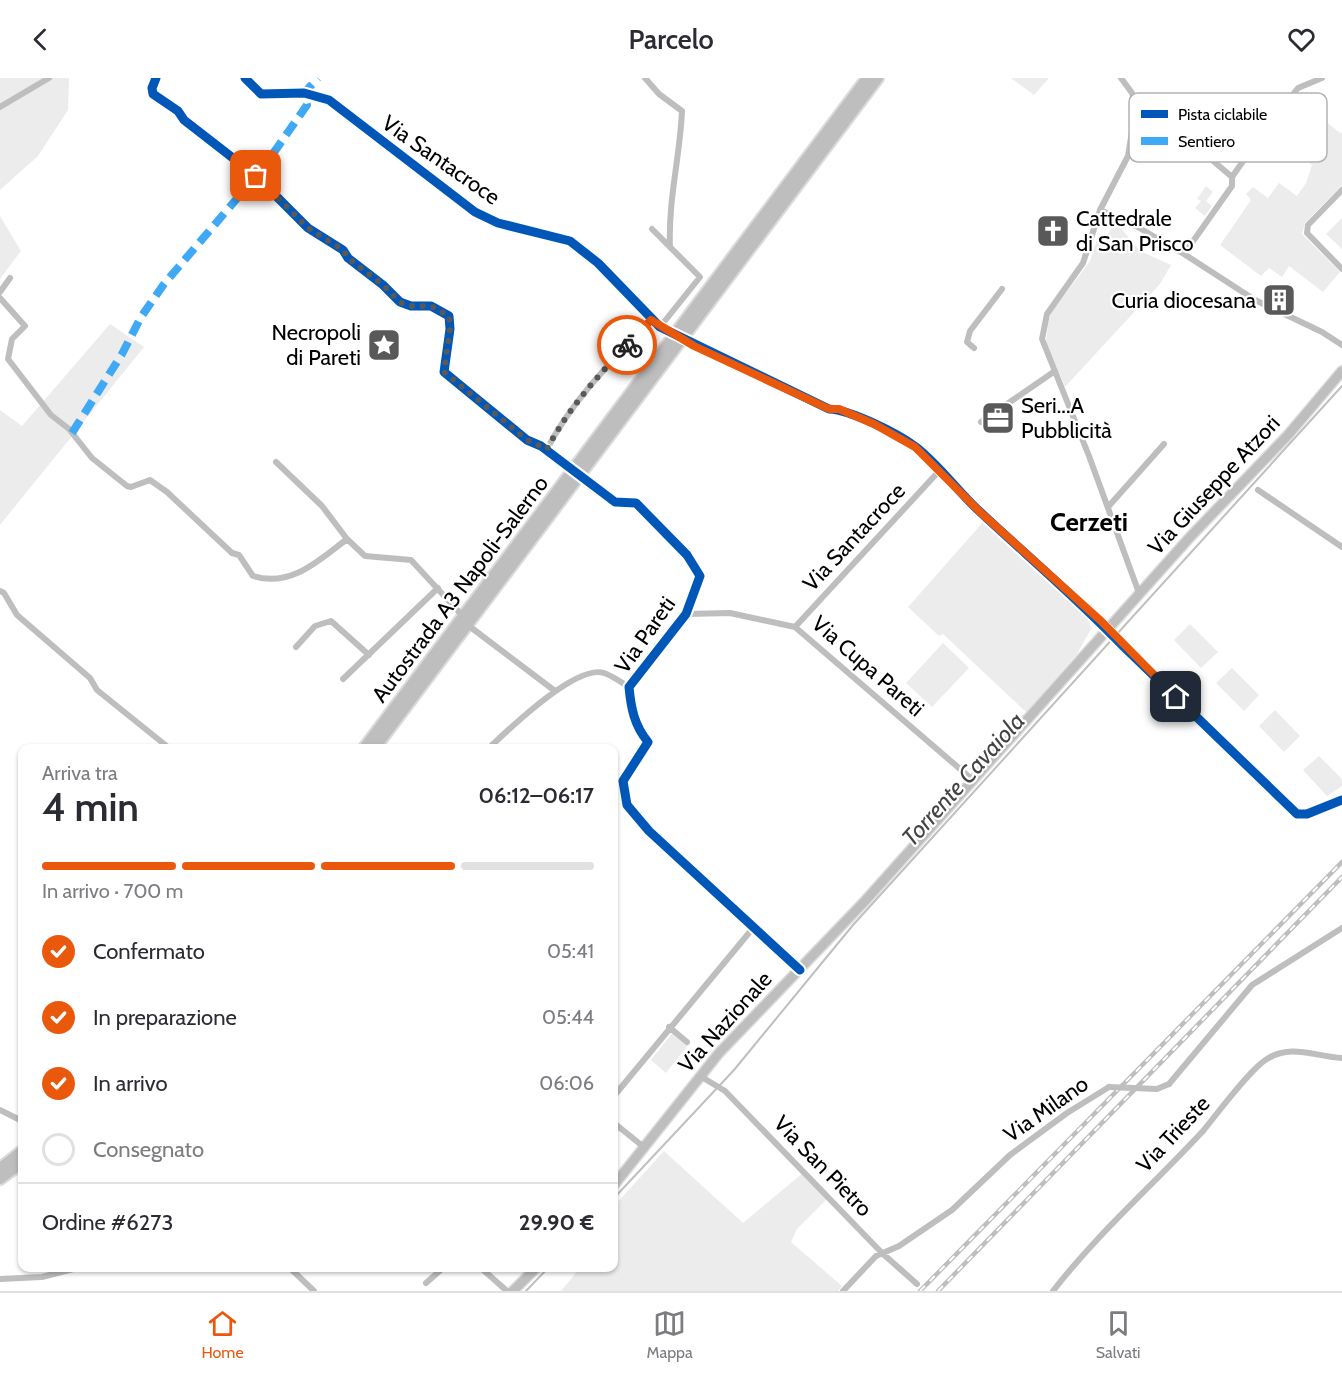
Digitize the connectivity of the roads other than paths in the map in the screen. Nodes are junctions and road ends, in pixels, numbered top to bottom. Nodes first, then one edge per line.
1 (49, 78) edge
2 (156, 78) edge
3 (245, 78) edge
4 (645, 78) edge
5 (867, 78) edge
6 (878, 78) edge
7 (1121, 78) edge
8 (1322, 78) edge
9 (1132, 93) edge
10 (1294, 93) edge
11 (0, 107) edge
12 (1129, 150) edge
13 (1128, 156) joint
14 (1214, 162) edge
15 (1242, 162) edge
16 (1232, 177) junction
17 (1342, 190) edge
18 (1100, 210) junction
19 (652, 230) dead end
20 (670, 247) junction
21 (1184, 254) junction
22 (1342, 269) edge
23 (10, 278) dead end
24 (1002, 290) dead end
25 (0, 292) edge
26 (0, 298) edge
27 (651, 320) junction
28 (660, 327) junction
29 (1342, 345) edge
30 (974, 348) dead end
31 (1055, 371) junction
32 (1342, 371) edge
33 (981, 422) dead end
34 (1164, 444) dead end
35 (547, 449) junction
36 (276, 462) dead end
37 (568, 466) dead end
38 (940, 470) junction
39 (584, 478) dead end
40 (1258, 490) dead end
41 (1108, 507) junction
42 (347, 539) junction
43 (1342, 547) edge
44 (438, 588) junction
45 (0, 591) edge
46 (1139, 593) junction
47 (459, 612) dead end
48 (686, 614) junction
49 (795, 627) junction
50 (473, 629) dead end
51 (1110, 629) junction
52 (296, 647) dead end
53 (369, 655) junction
54 (343, 679) dead end
55 (629, 687) junction
56 (555, 691) junction
57 (164, 744) edge
58 (367, 744) edge
59 (378, 744) edge
60 (494, 744) edge
61 (974, 781) junction
62 (1342, 800) edge
63 (753, 928) junction
64 (1342, 928) edge
65 (800, 970) junction
66 (669, 1027) junction
67 (687, 1042) dead end
68 (1342, 1058) edge
69 (704, 1079) junction
70 (618, 1091) edge
71 (0, 1110) edge
72 (18, 1119) edge
73 (618, 1126) edge
74 (645, 1148) junction
75 (18, 1154) edge
76 (18, 1166) edge
77 (0, 1168) edge
78 (0, 1179) edge
79 (618, 1180) edge
80 (882, 1253) junction
81 (61, 1272) edge
82 (294, 1272) edge
83 (438, 1272) edge
84 (486, 1272) edge
85 (532, 1272) edge
86 (0, 1279) edge
87 (426, 1283) dead end
88 (917, 1284) dead end
89 (315, 1291) edge
90 (507, 1291) edge
91 (513, 1291) edge
92 (843, 1291) edge
93 (1053, 1291) edge

1 - 11 street
2 - 35 street
3 - 27 street, Via Santacroce
4 - 20 street
5 - 58 highway, Autostrada A3 Napoli-Salerno
6 - 59 highway, Autostrada A3 Napoli-Salerno
7 - 9 street
8 - 10 street
12 - 13 street
13 - 18 street
14 - 16 street
15 - 16 street
16 - 21 street
17 - 22 street
18 - 21 street
18 - 31 street
19 - 20 street
20 - 28 street
21 - 29 street
23 - 25 street
24 - 30 street
26 - 42 street
27 - 28 street, Via Santacroce
27 - 35 street
28 - 38 street, Via Santacroce, bridge
31 - 33 street
31 - 41 street
32 - 46 main road, Via Giuseppe Atzori
34 - 41 street
35 - 37 street
36 - 42 street
38 - 49 street, Via Santacroce
38 - 51 street, Via Santacroce
39 - 48 street, Via Pareti
40 - 43 street
41 - 46 street
42 - 44 street
44 - 47 street
44 - 53 street
45 - 57 street
46 - 51 main road, Via Giuseppe Atzori
48 - 49 street, Via Cupa Pareti
48 - 55 street, Via Pareti
49 - 61 street, Via Cupa Pareti
50 - 56 street
51 - 61 main road, Via Nazionale
51 - 62 street, Via Santacroce
52 - 53 street
53 - 54 street
55 - 56 street
55 - 63 street, Via Pareti
56 - 60 street
61 - 65 main road, Via Nazionale
63 - 65 street, Via Pareti
63 - 66 street
64 - 80 street, Via Milano, bridge
65 - 69 main road, Via Nazionale
66 - 67 street
66 - 70 street
68 - 93 street, Via Trieste
69 - 74 main road, Via Nazionale
69 - 80 street, Via San Pietro
71 - 72 street
73 - 74 street
74 - 79 main road, Via Nazionale
75 - 77 highway
76 - 78 highway
80 - 88 street, Via San Pietro
80 - 92 street, Via Milano
81 - 86 street
82 - 89 street
83 - 87 street
84 - 90 street
85 - 91 main road

